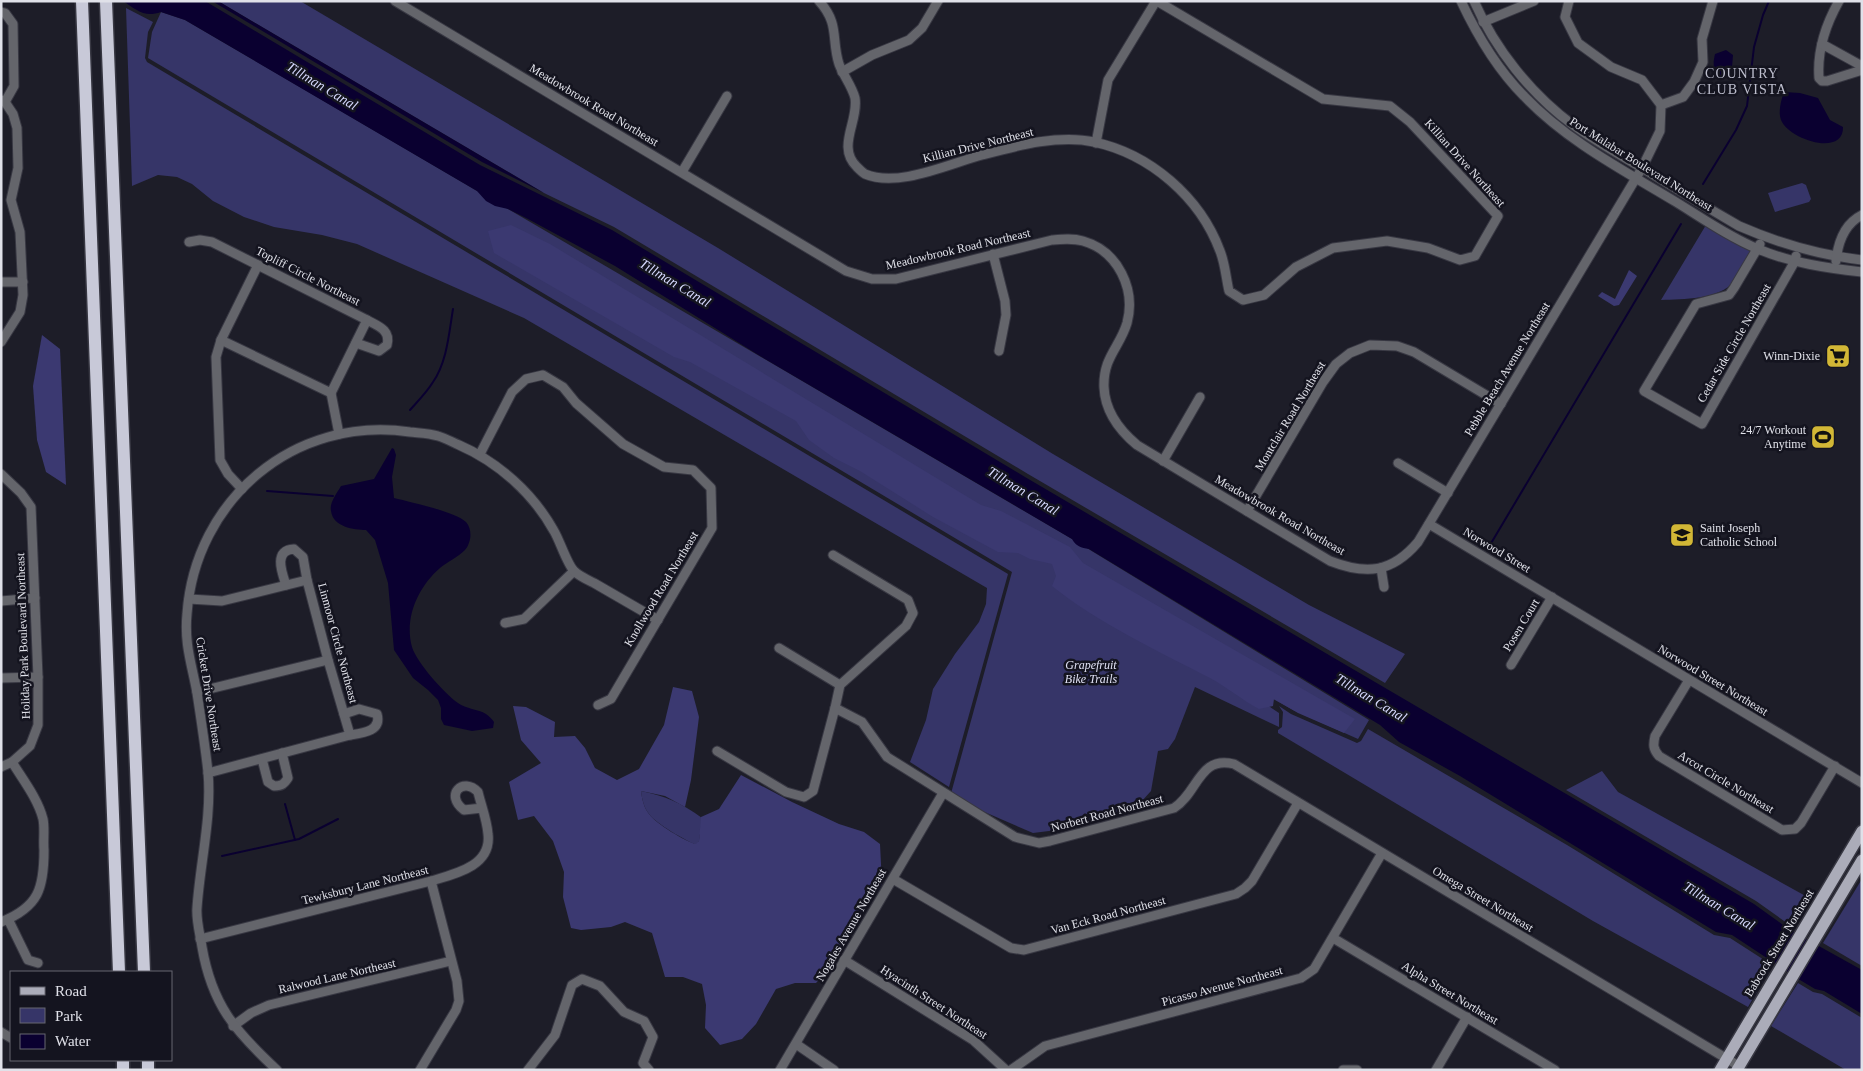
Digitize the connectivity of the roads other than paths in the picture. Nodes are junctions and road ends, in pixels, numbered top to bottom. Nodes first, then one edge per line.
1 (82, 1) edge
2 (395, 1) edge
3 (818, 1) edge
4 (938, 1) edge
5 (1157, 1) edge
6 (1461, 1) edge
7 (1474, 1) edge
8 (1534, 1) edge
9 (1569, 1) edge
10 (1713, 1) edge
11 (1839, 1) edge
12 (106, 5) edge
13 (1, 12) edge
14 (1483, 22) junction
15 (1822, 44) junction
16 (1862, 66) edge
17 (1862, 70) edge
18 (842, 72) junction
19 (727, 96) dead end
20 (3, 101) edge
21 (1661, 105) junction
22 (1096, 142) junction
23 (1642, 168) junction
24 (682, 172) junction
25 (1636, 178) junction
26 (1862, 215) edge
27 (1763, 237) junction
28 (189, 242) dead end
29 (1798, 248) junction
30 (1758, 249) junction
31 (993, 254) junction
32 (1836, 257) junction
33 (1862, 260) edge
34 (1794, 261) junction
35 (258, 265) junction
36 (1835, 269) junction
37 (1862, 272) edge
38 (1, 282) edge
39 (23, 282) junction
40 (367, 320) junction
41 (221, 340) junction
42 (1, 342) edge
43 (356, 342) junction
44 (999, 351) dead end
45 (331, 393) junction
46 (1200, 397) dead end
47 (1501, 404) junction
48 (339, 434) junction
49 (480, 454) junction
50 (1163, 460) junction
51 (1398, 463) dead end
52 (1, 474) edge
53 (242, 489) junction
54 (1448, 493) junction
55 (1247, 511) junction
56 (1429, 524) junction
57 (833, 555) dead end
58 (1381, 568) junction
59 (574, 571) junction
60 (307, 580) junction
61 (286, 585) junction
62 (1384, 587) dead end
63 (1552, 597) junction
64 (35, 598) junction
65 (189, 599) junction
66 (1, 601) edge
67 (658, 620) junction
68 (505, 623) dead end
69 (779, 648) dead end
70 (328, 660) junction
71 (1511, 665) dead end
72 (38, 676) junction
73 (1, 678) edge
74 (1689, 680) junction
75 (840, 685) junction
76 (197, 692) junction
77 (598, 705) dead end
78 (835, 708) junction
79 (344, 714) junction
80 (350, 735) junction
81 (717, 750) dead end
82 (282, 753) junction
83 (262, 759) junction
84 (12, 762) junction
85 (1212, 764) joint
86 (1, 766) edge
87 (1835, 766) junction
88 (208, 773) junction
89 (1862, 783) edge
90 (942, 793) junction
91 (1298, 802) junction
92 (482, 808) dead end
93 (1862, 831) edge
94 (1382, 853) junction
95 (1862, 860) edge
96 (892, 879) junction
97 (431, 881) junction
98 (1828, 887) junction
99 (1841, 895) junction
100 (4, 921) edge
101 (1333, 938) junction
102 (200, 939) junction
103 (844, 960) junction
104 (451, 961) junction
105 (38, 963) dead end
106 (119, 971) edge
107 (144, 971) edge
108 (1467, 1018) junction
109 (233, 1026) junction
110 (796, 1044) junction
111 (1726, 1058) junction
112 (1738, 1068) edge
113 (277, 1070) edge
114 (420, 1070) edge
115 (528, 1070) edge
116 (649, 1070) edge
117 (780, 1070) edge
118 (834, 1070) edge
119 (1006, 1070) edge
120 (1011, 1070) edge
121 (1343, 1070) edge
122 (1357, 1070) edge
123 (1436, 1070) edge
124 (1555, 1070) edge
125 (1720, 1070) edge

1 - 106 highway
2 - 24 street, Meadowbrook Road Northeast
3 - 18 street, Killian Drive Northeast
4 - 18 street
5 - 22 street
5 - 22 street, Killian Drive Northeast
6 - 25 street, Port Malabar Boulevard Northeast
7 - 14 street, Port Malabar Boulevard Northeast
8 - 14 street
9 - 21 street
10 - 21 street
11 - 15 street
12 - 107 highway
13 - 20 street
14 - 23 street, Port Malabar Boulevard Northeast
15 - 16 street
15 - 17 street
18 - 22 street, Killian Drive Northeast
19 - 24 street
20 - 39 street
21 - 23 street, Pebble Beach Avenue Northeast
23 - 25 street, Pebble Beach Avenue Northeast
23 - 27 street, Port Malabar Boulevard Northeast
24 - 31 street, Meadowbrook Road Northeast
25 - 30 street, Port Malabar Boulevard Northeast
25 - 47 street, Pebble Beach Avenue Northeast
26 - 32 street
27 - 29 street, Port Malabar Boulevard Northeast
27 - 30 street, Cedar Side Circle Northeast
28 - 35 street, Topliff Circle Northeast
29 - 32 street, Port Malabar Boulevard Northeast
29 - 34 street, Cedar Side Circle Northeast
30 - 34 street, Port Malabar Boulevard Northeast
30 - 34 street, Cedar Side Circle Northeast
31 - 44 street
31 - 50 street, Meadowbrook Road Northeast
32 - 33 street, Port Malabar Boulevard Northeast
32 - 36 street
34 - 36 street, Port Malabar Boulevard Northeast
35 - 40 street, Topliff Circle Northeast
35 - 41 street
36 - 37 street, Port Malabar Boulevard Northeast
38 - 39 street
39 - 42 street
40 - 43 street, Topliff Circle Northeast
40 - 43 street
41 - 45 street
41 - 53 street
43 - 45 street, Topliff Circle Northeast
45 - 48 street
46 - 50 street
47 - 54 street, Pebble Beach Avenue Northeast
47 - 55 street, Montclair Road Northeast
48 - 49 street, Cricket Drive Northeast
48 - 53 street, Cricket Drive Northeast
49 - 59 street, Cricket Drive Northeast
49 - 67 street, Knollwood Road Northeast
50 - 55 street, Meadowbrook Road Northeast
51 - 54 street
52 - 64 street, Holiday Park Boulevard Northeast
53 - 65 street, Cricket Drive Northeast
54 - 56 street, Pebble Beach Avenue Northeast
55 - 58 street, Meadowbrook Road Northeast
56 - 58 street, Pebble Beach Avenue Northeast
56 - 63 street, Norwood Street
57 - 75 street
58 - 62 street
59 - 67 street
59 - 68 street
60 - 61 street, Linmoor Circle Northeast
60 - 61 street
60 - 70 street, Linmoor Circle Northeast
61 - 65 street, Linmoor Circle Northeast
63 - 71 street, Posen Court
63 - 74 street, Norwood Street Northeast
64 - 66 street
64 - 72 street, Holiday Park Boulevard Northeast
65 - 76 street, Cricket Drive Northeast
67 - 77 street, Knollwood Road Northeast
69 - 75 street
70 - 76 street
70 - 79 street, Linmoor Circle Northeast
72 - 73 street
72 - 84 street, Holiday Park Boulevard Northeast
74 - 87 street, Norwood Street Northeast
74 - 87 street, Arcot Circle Northeast
75 - 78 street
76 - 88 street, Cricket Drive Northeast
78 - 81 street
78 - 90 street, Norbert Road Northeast
79 - 80 street, Linmoor Circle Northeast
79 - 80 street, Linmoor Circle Northeast
80 - 82 street, Linmoor Circle Northeast
82 - 83 street, Linmoor Circle Northeast
82 - 83 street
83 - 88 street, Linmoor Circle Northeast
84 - 86 street
84 - 100 street
85 - 90 street, Norbert Road Northeast
85 - 91 street, Omega Street Northeast
87 - 89 street, Norwood Street Northeast
88 - 102 street, Cricket Drive Northeast
90 - 96 street, Nogales Avenue Northeast
91 - 94 street, Omega Street Northeast
91 - 96 street, Van Eck Road Northeast
92 - 97 street, Tewksbury Lane Northeast
93 - 98 main road, Babcock Street Northeast
94 - 101 street, Picasso Avenue Northeast
94 - 111 street, Omega Street Northeast
95 - 99 main road
96 - 103 street, Nogales Avenue Northeast
97 - 102 street, Tewksbury Lane Northeast
97 - 104 street
98 - 99 main road
98 - 111 main road, Babcock Street Northeast
99 - 112 main road
100 - 105 street
101 - 108 street, Alpha Street Northeast
101 - 120 street, Picasso Avenue Northeast
102 - 109 street, Cricket Drive Northeast
103 - 110 street, Nogales Avenue Northeast
103 - 119 street, Hyacinth Street Northeast
104 - 109 street, Ralwood Lane Northeast
104 - 114 street
108 - 123 street
108 - 124 street, Alpha Street Northeast
109 - 113 street, Cricket Drive Northeast
110 - 117 street, Nogales Avenue Northeast
110 - 118 street
111 - 112 street, Omega Street Northeast
111 - 125 main road, Babcock Street Northeast
115 - 116 street
121 - 122 street

